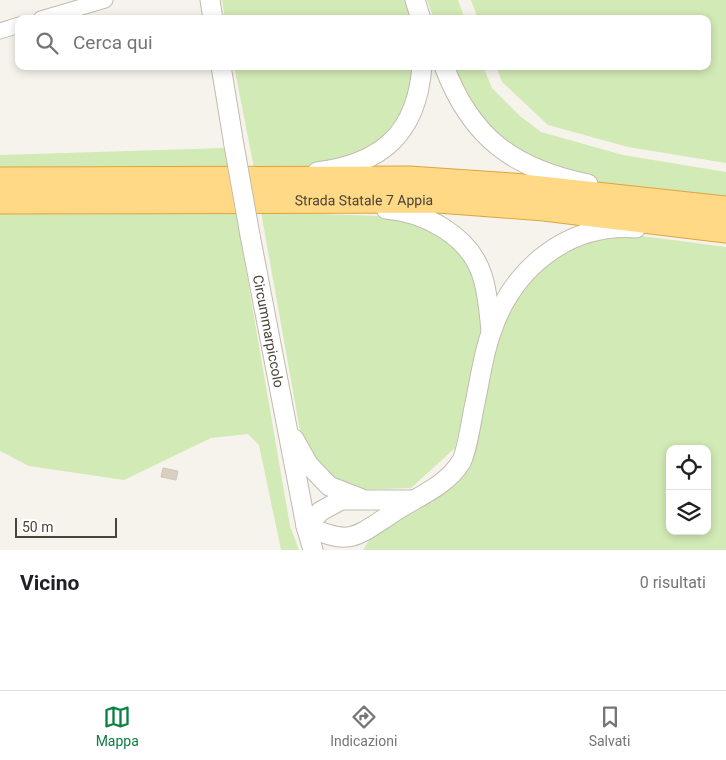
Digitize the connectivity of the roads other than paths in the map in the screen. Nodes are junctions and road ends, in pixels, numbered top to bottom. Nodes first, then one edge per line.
1 (105, 0) edge
2 (210, 0) edge
3 (415, 0) edge
4 (54, 15) edge
5 (212, 15) edge
6 (420, 15) edge
7 (15, 26) edge
8 (0, 30) edge
9 (222, 70) edge
10 (422, 70) edge
11 (445, 70) edge
12 (0, 180) edge
13 (273, 189) junction
14 (0, 200) edge
15 (665, 202) junction
16 (726, 209) edge
17 (726, 230) edge
18 (491, 333) junction
19 (286, 427) junction
20 (363, 500) junction
21 (412, 500) junction
22 (306, 526) junction
23 (374, 526) junction
24 (313, 550) edge
25 (358, 550) edge

1 - 4 street
2 - 5 street
3 - 6 street
7 - 8 street
9 - 19 street, Circummarpiccolo, bridge
10 - 13 street
11 - 15 street
12 - 13 highway, Strada Statale 7 Appia
13 - 14 highway, Strada Statale 7 Appia
13 - 15 highway, Strada Statale 7 Appia
13 - 17 highway, Strada Statale 7 Appia
13 - 18 street
15 - 16 highway, Strada Statale 7 Appia
17 - 18 street
18 - 21 street
19 - 20 street
19 - 22 street, Circummarpiccolo
20 - 21 street
20 - 22 street
21 - 23 street
22 - 23 street
22 - 24 street
23 - 25 street

